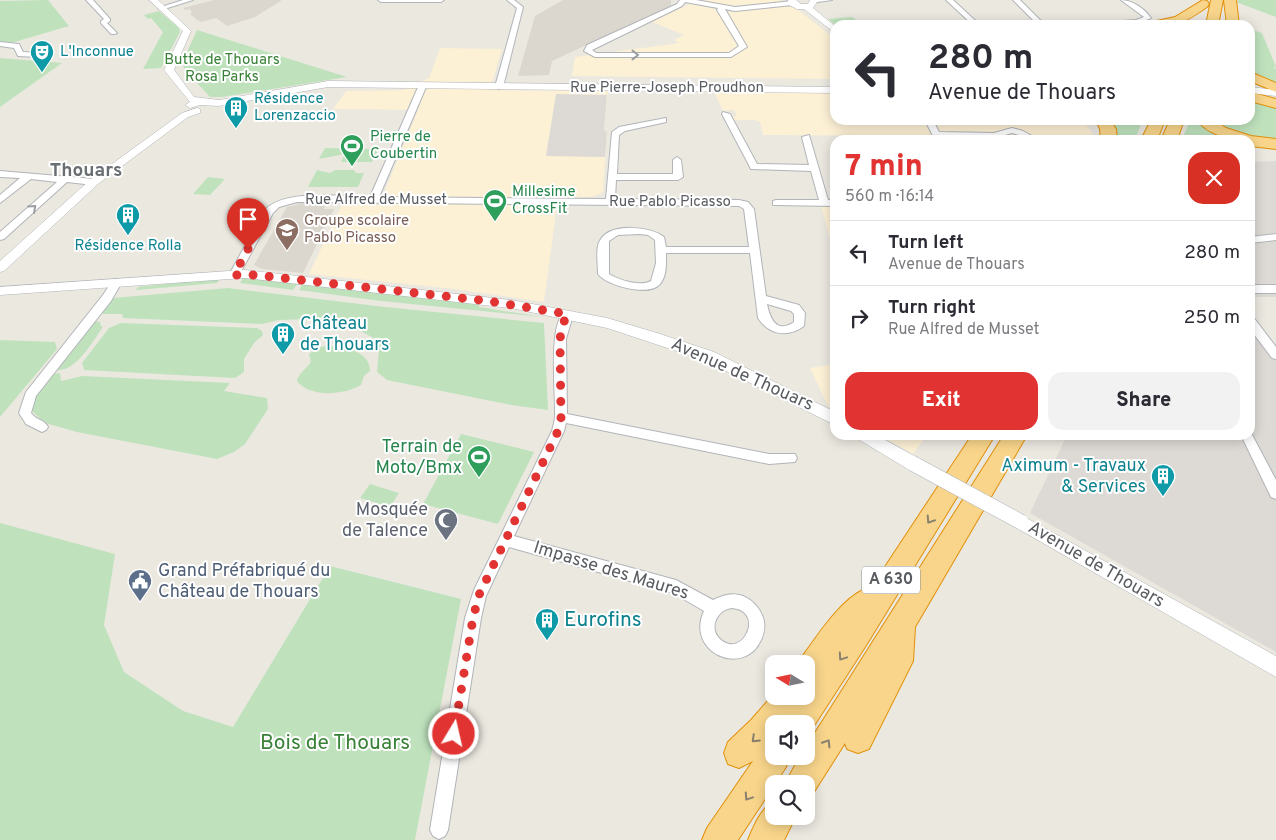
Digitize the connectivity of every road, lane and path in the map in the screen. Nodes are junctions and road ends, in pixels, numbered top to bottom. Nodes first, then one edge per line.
1 (90, 0) edge
2 (153, 0) edge
3 (190, 0) edge
4 (381, 0) edge
5 (441, 0) edge
6 (510, 0) edge
7 (684, 0) edge
8 (829, 0) edge
9 (949, 0) edge
10 (1016, 0) edge
11 (1124, 0) edge
12 (1217, 0) edge
13 (1230, 0) edge
14 (792, 2) edge
15 (1203, 2) edge
16 (810, 3) edge
17 (161, 8) junction
18 (722, 8) junction
19 (971, 20) edge
20 (1037, 20) edge
21 (1142, 20) edge
22 (1179, 20) edge
23 (1198, 20) edge
24 (1213, 20) edge
25 (1232, 20) edge
26 (830, 25) edge
27 (113, 33) dead end
28 (0, 44) edge
29 (38, 56) dead end
30 (1255, 78) edge
31 (422, 87) junction
32 (499, 87) junction
33 (1276, 88) edge
34 (830, 90) edge
35 (1255, 91) edge
36 (1255, 95) edge
37 (1276, 95) edge
38 (1255, 97) edge
39 (1276, 104) edge
40 (195, 107) junction
41 (656, 111) dead end
42 (726, 114) dead end
43 (1212, 125) edge
44 (1001, 135) edge
45 (1026, 135) edge
46 (1233, 135) edge
47 (806, 137) dead end
48 (1255, 141) edge
49 (1276, 144) edge
50 (1276, 149) edge
51 (1255, 151) edge
52 (677, 160) dead end
53 (814, 168) junction
54 (0, 174) edge
55 (29, 176) junction
56 (611, 177) junction
57 (65, 179) junction
58 (94, 182) junction
59 (0, 200) edge
60 (373, 200) junction
61 (558, 201) joint
62 (610, 202) junction
63 (776, 203) dead end
64 (824, 203) junction
65 (830, 203) edge
66 (0, 237) edge
67 (1276, 237) edge
68 (1255, 239) edge
69 (661, 250) junction
70 (755, 250) junction
71 (0, 268) edge
72 (234, 275) junction
73 (115, 285) junction
74 (1276, 288) edge
75 (1255, 289) edge
76 (0, 291) edge
77 (0, 298) edge
78 (761, 298) dead end
79 (567, 314) junction
80 (1255, 328) edge
81 (1276, 355) edge
82 (830, 416) edge
83 (561, 418) junction
84 (42, 427) dead end
85 (872, 440) edge
86 (981, 440) edge
87 (1013, 440) edge
88 (1250, 440) edge
89 (790, 458) dead end
90 (1276, 493) edge
91 (505, 540) junction
92 (904, 561) junction
93 (713, 609) dead end
94 (901, 624) junction
95 (815, 664) edge
96 (1276, 667) edge
97 (784, 705) edge
98 (803, 715) edge
99 (858, 738) dead end
100 (739, 753) dead end
101 (769, 765) edge
102 (807, 775) edge
103 (774, 825) edge
104 (439, 830) dead end
105 (719, 840) edge
106 (765, 840) edge

1 - 27 street
2 - 17 street
3 - 17 street
4 - 5 street
6 - 32 street
7 - 18 street
7 -> 18 street
8 - 16 street
9 - 19 street
10 - 20 street
11 - 21 street
12 - 24 highway
13 - 25 highway
14 - 16 street
14 - 18 street
15 - 22 highway
15 - 23 highway
16 - 26 street
17 - 40 street
28 - 29 street
30 - 33 highway
31 - 32 street, Rue Pierre-Joseph Proudhon
31 - 40 street, Rue Pierre-Joseph Proudhon
31 - 60 street
32 - 34 street, Rue Pierre-Joseph Proudhon
35 - 37 main road
36 - 37 main road
38 - 39 highway
40 - 58 street, Rue Pierre-Joseph Proudhon
41 - 56 street
42 - 53 street
43 - 46 highway
44 - 45 street
47 - 53 street
48 - 49 highway
50 - 51 highway
52 - 56 street
53 - 64 street
54 - 55 street
55 - 57 street
55 - 59 street
56 - 62 street
57 - 58 street
66 -> 57 street
58 - 71 street, Rue Pierre-Joseph Proudhon
60 - 61 street, Rue Alfred de Musset
60 - 72 street, Rue Alfred de Musset
61 - 62 street, Rue Pablo Picasso
62 - 70 street, Rue Pablo Picasso
63 - 64 street
64 - 65 street
67 - 68 street
69 - 69 street
69 - 70 street
70 - 78 street, Rue Pablo Picasso
72 - 73 street, Avenue de Thouars
72 - 79 street, Avenue de Thouars
73 - 76 street, Avenue de Thouars
73 - 77 street, Avenue de Thouars
73 - 84 street
74 - 75 street
79 - 82 street, Avenue de Thouars
79 - 83 street
80 - 81 street
83 - 89 street
83 - 91 street
85 - 96 street, Avenue de Thouars, bridge
86 -> 92 highway, A 630
87 - 94 highway, A 630
88 - 90 street
91 - 93 street, Impasse des Maures
91 - 104 street
92 - 95 highway
92 -> 98 highway, A 630
94 - 99 highway
102 -> 94 highway, A 630
97 -> 100 highway
101 -> 105 highway
103 - 106 highway

